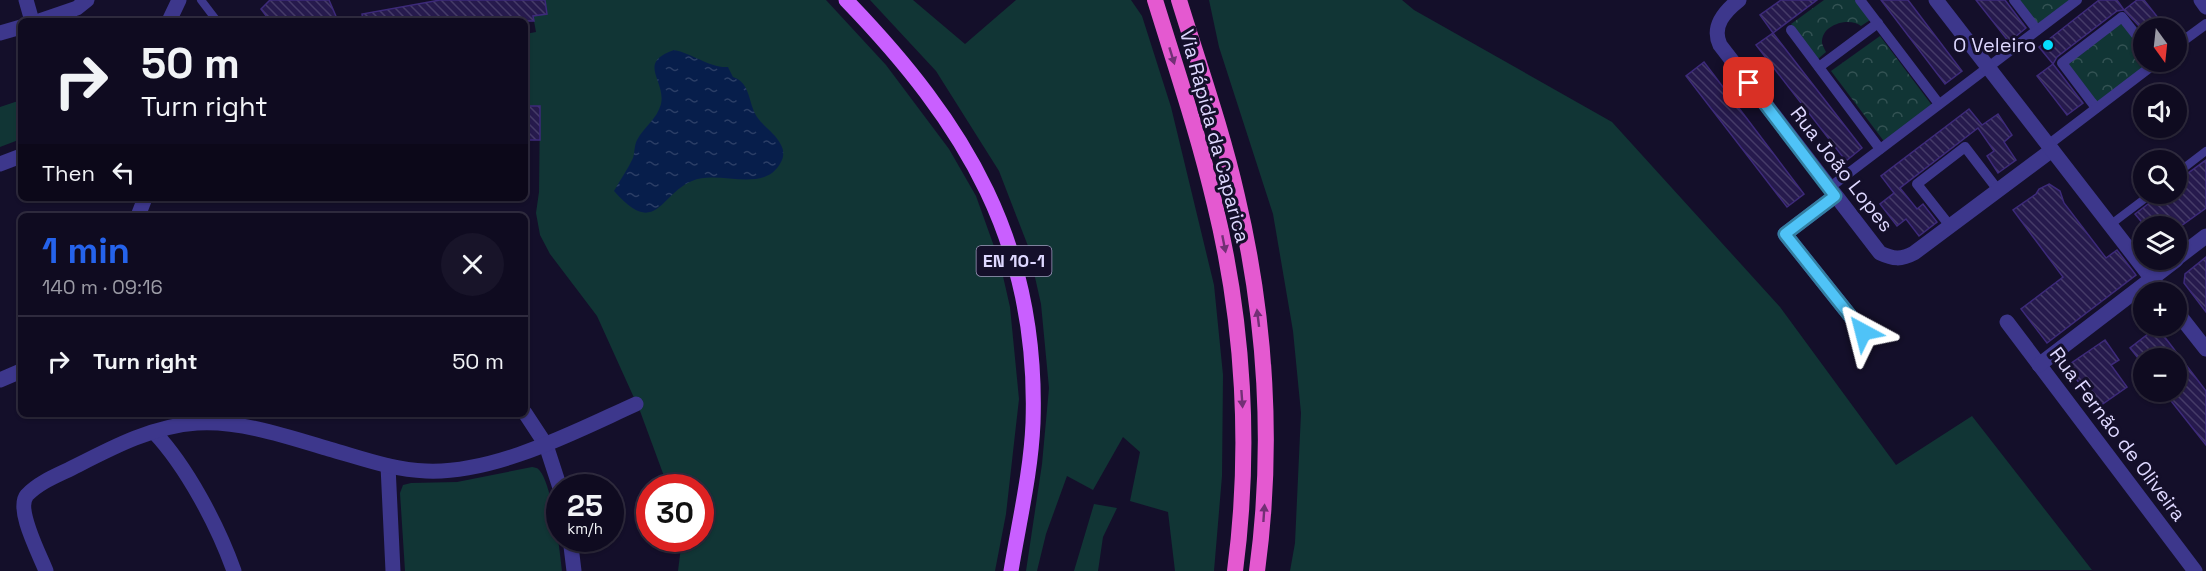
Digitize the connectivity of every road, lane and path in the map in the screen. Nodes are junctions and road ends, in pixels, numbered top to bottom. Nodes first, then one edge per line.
1 (26, 0) edge
2 (87, 0) edge
3 (179, 0) edge
4 (201, 0) edge
5 (846, 0) edge
6 (1155, 0) edge
7 (1179, 0) edge
8 (1739, 0) edge
9 (1860, 0) edge
10 (1936, 0) edge
11 (2014, 0) edge
12 (2077, 0) edge
13 (2201, 0) edge
14 (2206, 7) edge
15 (31, 18) edge
16 (48, 18) edge
17 (170, 18) edge
18 (215, 18) edge
19 (1878, 23) junction
20 (2206, 24) edge
21 (18, 28) edge
22 (1791, 30) dead end
23 (2037, 30) junction
24 (2133, 31) edge
25 (0, 33) edge
26 (2187, 38) edge
27 (1819, 67) junction
28 (1988, 67) junction
29 (2144, 72) edge
30 (1939, 104) junction
31 (2096, 108) junction
32 (1880, 148) junction
33 (2050, 148) junction
34 (2206, 151) edge
35 (18, 157) edge
36 (0, 164) edge
37 (2187, 166) edge
38 (1998, 190) junction
39 (1832, 192) junction
40 (2138, 204) edge
41 (2110, 225) junction
42 (1950, 226) junction
43 (2206, 236) edge
44 (2187, 251) edge
45 (2163, 270) edge
46 (2152, 279) junction
47 (2154, 282) edge
48 (2007, 322) dead end
49 (2187, 325) edge
50 (1863, 332) dead end
51 (2206, 349) edge
52 (2039, 365) junction
53 (18, 372) edge
54 (0, 380) edge
55 (636, 404) dead end
56 (528, 417) edge
57 (154, 432) junction
58 (546, 444) junction
59 (388, 466) junction
60 (556, 474) edge
61 (572, 552) edge
62 (46, 571) edge
63 (234, 571) edge
64 (393, 571) edge
65 (574, 571) edge
66 (1011, 571) edge
67 (1235, 571) edge
68 (1257, 571) edge
69 (2195, 571) edge

1 - 15 street
2 - 16 street
3 - 17 street
4 - 18 lane
5 - 66 main road, EN 10-1
6 -> 67 highway, Via Rápida da Caparica
68 -> 7 highway, Via Rápida da Caparica
8 - 39 street, Rua João Lopes
9 - 19 street
10 - 28 street
11 - 23 street
12 - 23 street
13 - 14 street
19 - 27 street
19 - 30 street
20 - 26 street
21 - 25 street
22 - 27 street
23 - 28 street
24 - 31 street
27 - 32 street
28 - 30 street
28 - 33 street
29 - 31 street
30 - 32 street
31 - 33 street
32 - 39 street
33 - 38 street, Rua João Lopes
33 - 41 street
34 - 37 lane
35 - 36 street
38 - 42 street, Rua João Lopes
38 - 42 street
39 - 42 street, Rua João Lopes
39 - 50 street
40 - 41 lane
41 - 46 street
43 - 44 street
45 - 46 street
46 - 47 street
46 - 52 street
48 - 52 street, Rua Fernão de Oliveira
49 - 51 street
52 - 69 street, Rua Fernão de Oliveira
53 - 54 street
55 - 58 street
56 - 58 street
57 - 59 street
57 - 62 street
57 - 63 street
58 - 59 street
58 - 60 street
59 - 64 street
61 - 65 street

